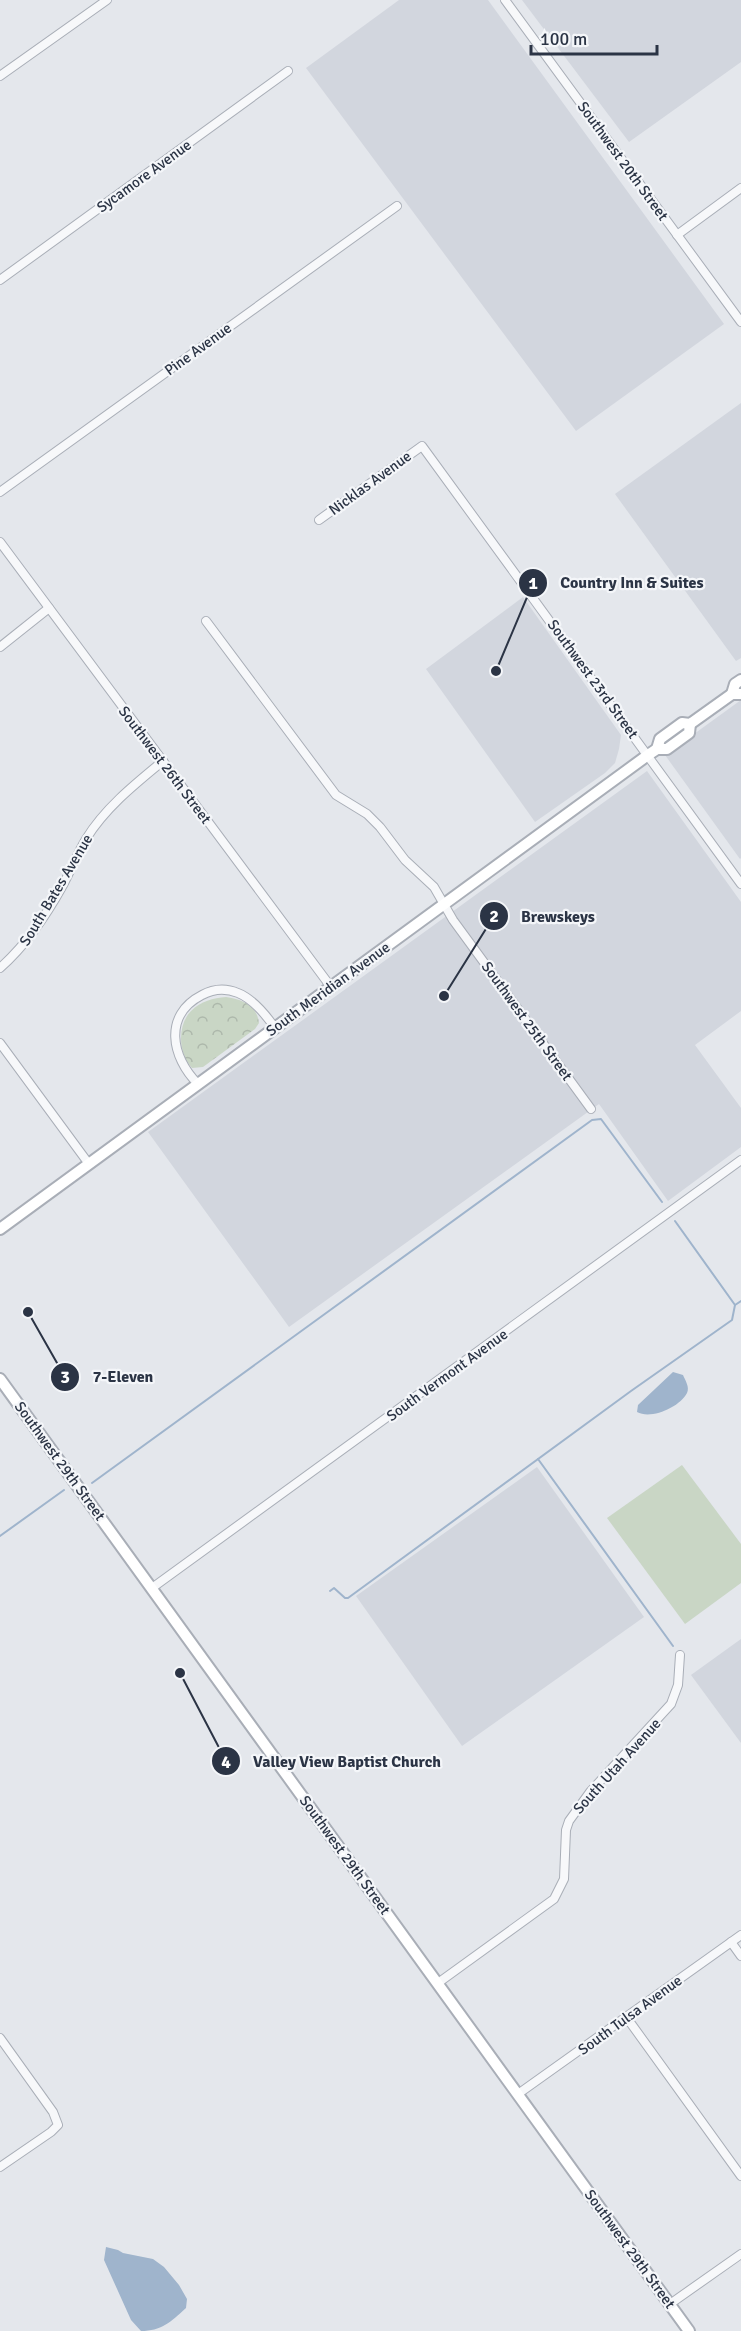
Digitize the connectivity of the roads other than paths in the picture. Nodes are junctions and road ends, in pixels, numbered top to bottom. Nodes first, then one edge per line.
1 (107, 0) edge
2 (505, 0) edge
3 (288, 71) dead end
4 (0, 76) edge
5 (741, 188) edge
6 (397, 206) dead end
7 (677, 235) junction
8 (0, 280) edge
9 (741, 322) edge
10 (422, 447) joint
11 (0, 492) edge
12 (319, 520) dead end
13 (0, 542) edge
14 (49, 608) junction
15 (206, 621) dead end
16 (0, 647) edge
17 (741, 680) edge
18 (737, 694) edge
19 (653, 752) junction
20 (163, 761) junction
21 (741, 884) edge
22 (444, 904) junction
23 (0, 968) edge
24 (331, 987) junction
25 (275, 1028) junction
26 (0, 1043) edge
27 (198, 1084) junction
28 (591, 1109) dead end
29 (741, 1160) edge
30 (89, 1164) junction
31 (0, 1229) edge
32 (0, 1379) edge
33 (152, 1588) junction
34 (680, 1655) dead end
35 (741, 1935) edge
36 (731, 1942) junction
37 (741, 1956) edge
38 (438, 1983) junction
39 (627, 2018) junction
40 (0, 2038) edge
41 (518, 2094) junction
42 (0, 2167) edge
43 (741, 2176) edge
44 (741, 2254) edge
45 (670, 2304) junction
46 (689, 2331) edge

1 - 4 street
2 - 7 street, Southwest 20th Street
3 - 8 street, Sycamore Avenue
5 - 7 street
6 - 11 street, Pine Avenue
7 - 9 street, Southwest 20th Street
10 - 12 street, Nicklas Avenue
10 - 19 street, Southwest 23rd Street
13 - 14 street, Southwest 26th Street
14 - 16 street
14 - 20 street, Southwest 26th Street
15 - 22 street, Southwest 25th Street
17 - 18 main road, South Meridian Avenue
18 - 19 main road, South Meridian Avenue
19 - 21 street, Southwest 23rd Street
19 - 22 main road, South Meridian Avenue
20 - 23 street, South Bates Avenue
20 - 24 street, Southwest 26th Street
22 - 24 main road, South Meridian Avenue
22 - 28 street, Southwest 25th Street
24 - 25 main road, South Meridian Avenue
25 - 27 main road, South Meridian Avenue
25 - 27 street
26 - 30 street
27 - 30 main road, South Meridian Avenue
29 - 33 street, South Vermont Avenue
30 - 31 main road, South Meridian Avenue
32 - 33 main road, Southwest 29th Street
33 - 38 main road, Southwest 29th Street
34 - 38 street, South Utah Avenue
35 - 36 street, South Tulsa Avenue
36 - 37 street
36 - 39 street, South Tulsa Avenue
38 - 41 main road, Southwest 29th Street
39 - 41 street, South Tulsa Avenue
39 - 43 street
40 - 42 street
41 - 45 main road, Southwest 29th Street
44 - 45 street
45 - 46 main road, Southwest 29th Street

